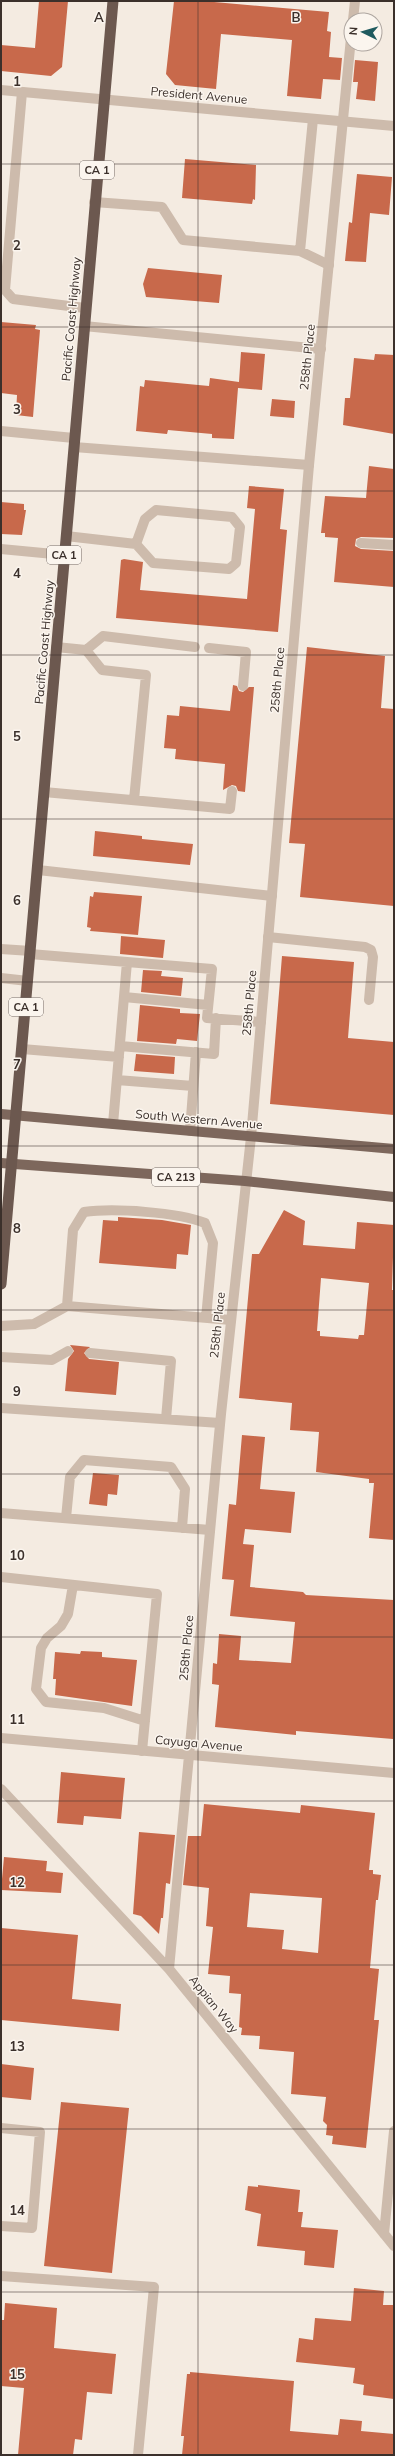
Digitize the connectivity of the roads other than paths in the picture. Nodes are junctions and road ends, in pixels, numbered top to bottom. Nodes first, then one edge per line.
1 (114, 1) edge
2 (355, 1) edge
3 (354, 12) edge
4 (350, 52) edge
5 (1, 90) edge
6 (22, 92) junction
7 (103, 100) junction
8 (313, 119) junction
9 (345, 122) junction
10 (394, 126) edge
11 (94, 202) junction
12 (300, 251) junction
13 (329, 266) junction
14 (85, 308) junction
15 (84, 326) junction
16 (320, 349) junction
17 (1, 431) edge
18 (74, 442) junction
19 (309, 465) junction
20 (66, 536) junction
21 (361, 542) dead end
22 (136, 544) junction
23 (394, 545) edge
24 (1, 549) edge
25 (64, 555) junction
26 (56, 647) junction
27 (195, 647) dead end
28 (209, 648) dead end
29 (86, 650) junction
30 (243, 686) dead end
31 (232, 791) dead end
32 (44, 792) junction
33 (134, 800) junction
34 (38, 870) junction
35 (272, 896) junction
36 (268, 937) junction
37 (1, 949) edge
38 (30, 953) junction
39 (127, 962) junction
40 (1, 978) edge
41 (28, 981) junction
42 (124, 997) junction
43 (369, 1000) dead end
44 (208, 1004) junction
45 (216, 1018) junction
46 (261, 1022) junction
47 (120, 1046) junction
48 (22, 1049) junction
49 (196, 1052) junction
50 (119, 1057) junction
51 (117, 1080) junction
52 (194, 1086) junction
53 (1, 1114) edge
54 (16, 1115) junction
55 (113, 1124) junction
56 (190, 1131) junction
57 (251, 1137) junction
58 (394, 1149) edge
59 (6, 1164) edge
60 (245, 1182) junction
61 (394, 1197) edge
62 (1, 1284) edge
63 (67, 1306) junction
64 (206, 1318) junction
65 (231, 1320) junction
66 (1, 1326) edge
67 (68, 1351) dead end
68 (90, 1353) dead end
69 (1, 1357) edge
70 (1, 1408) edge
71 (166, 1419) junction
72 (220, 1423) junction
73 (1, 1513) edge
74 (66, 1518) junction
75 (182, 1528) junction
76 (210, 1530) junction
77 (1, 1577) edge
78 (73, 1585) junction
79 (145, 1721) junction
80 (1, 1738) edge
81 (142, 1751) junction
82 (189, 1756) junction
83 (394, 1774) edge
84 (1, 1789) edge
85 (169, 1969) junction
86 (1, 2128) edge
87 (394, 2131) edge
88 (1, 2226) edge
89 (384, 2234) junction
90 (394, 2246) edge
91 (1, 2276) edge
92 (138, 2455) edge

1 - 7 highway, Pacific Coast Highway / CA 1
2 - 3 street
4 - 9 street, 258th Place
5 - 6 street, President Avenue
6 - 7 street, President Avenue
6 - 14 street
7 - 8 street, President Avenue
7 - 11 highway, Pacific Coast Highway / CA 1
8 - 9 street, President Avenue
8 - 12 street
9 - 10 street, President Avenue
9 - 13 street, 258th Place
11 - 12 street
11 - 14 highway, Pacific Coast Highway / CA 1
12 - 13 street
13 - 16 street, 258th Place
14 - 15 highway, Pacific Coast Highway / CA 1
15 - 16 street
15 - 18 highway, Pacific Coast Highway / CA 1
16 - 19 street, 258th Place
17 - 18 street
18 - 19 street
18 - 20 highway, Pacific Coast Highway / CA 1
19 - 35 street, 258th Place
20 - 22 street
20 - 25 highway, Pacific Coast Highway / CA 1
21 - 23 street
22 - 22 street
24 - 25 street
25 - 26 highway, Pacific Coast Highway / CA 1
26 - 29 street
26 - 32 highway, Pacific Coast Highway / CA 1
27 - 29 street
28 - 30 street
29 - 33 street
31 - 33 street
32 - 33 street
32 - 34 highway, Pacific Coast Highway / CA 1
34 - 35 street
34 - 38 highway, Pacific Coast Highway / CA 1
35 - 36 street, 258th Place
36 - 43 street
36 - 46 street, 258th Place
37 - 38 street
38 - 39 street
38 - 41 highway, Pacific Coast Highway / CA 1
39 - 42 street
39 - 44 street
40 - 41 street
41 - 48 highway, Pacific Coast Highway / CA 1
42 - 44 street
42 - 47 street
44 - 45 street
45 - 46 street
45 - 49 street
46 - 57 street, 258th Place
47 - 49 street
47 - 50 street
48 - 50 street
48 - 54 highway, Pacific Coast Highway / CA 1
49 - 52 street
50 - 51 street
51 - 52 street
51 - 55 street
52 - 56 street
53 - 54 main road, South Western Avenue
54 - 55 main road, South Western Avenue
54 - 59 highway, Pacific Coast Highway / CA 1
55 - 56 main road, South Western Avenue
56 - 57 main road, South Western Avenue
57 - 58 main road, South Western Avenue
57 - 60 street, 258th Place
59 - 60 main road, CA 213
59 - 62 highway, Pacific Coast Highway / CA 1
60 - 61 main road, CA 213
60 - 65 street, 258th Place
63 - 64 street
63 - 64 street
63 - 66 street
64 - 65 street
65 - 72 street, 258th Place
67 - 69 street
68 - 71 street
70 - 71 street
71 - 72 street
72 - 76 street, 258th Place
73 - 74 street
74 - 75 street
74 - 75 street
75 - 76 street
76 - 82 street, 258th Place
77 - 78 street
78 - 79 street
78 - 79 street
79 - 81 street
80 - 81 street, Cayuga Avenue
81 - 82 street, Cayuga Avenue
82 - 83 street, Cayuga Avenue
82 - 85 street, 258th Place
84 - 85 street, Appian Way
85 - 89 street, Appian Way
86 - 88 street
87 - 89 street
89 - 90 street, Appian Way
91 - 92 street

